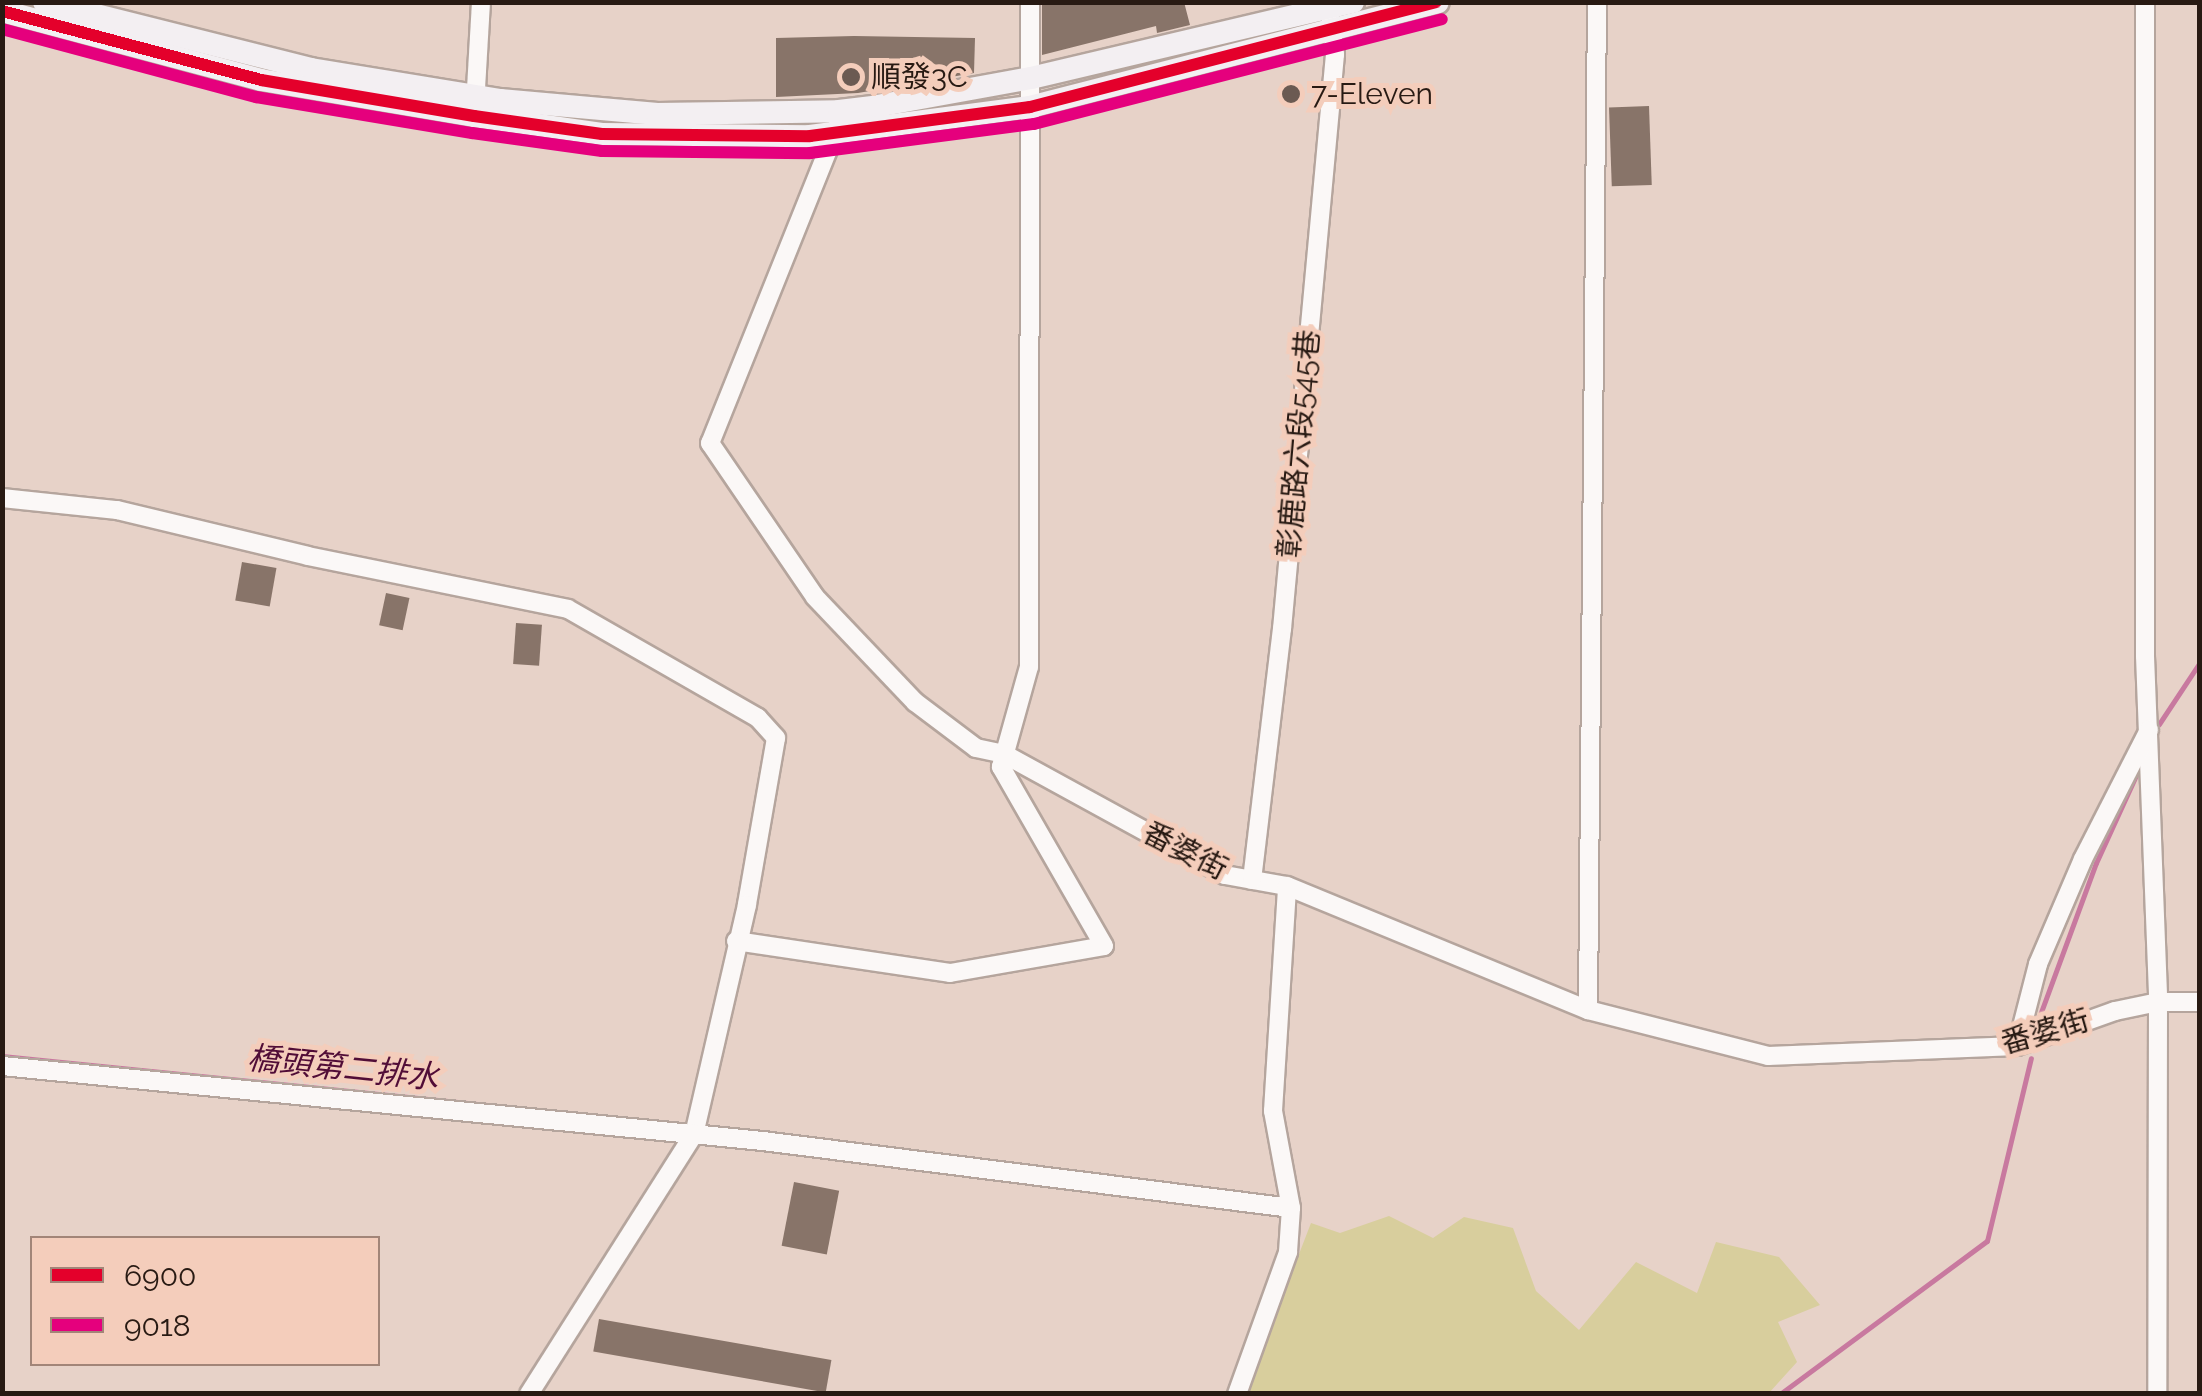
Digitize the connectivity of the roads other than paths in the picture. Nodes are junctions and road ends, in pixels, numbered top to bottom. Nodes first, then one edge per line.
1 (44, 2) edge
2 (481, 2) edge
3 (1030, 2) edge
4 (1353, 2) edge
5 (1438, 2) edge
6 (1596, 2) edge
7 (2146, 2) edge
8 (2, 11) edge
9 (1328, 14) edge
10 (1032, 78) junction
11 (476, 106) junction
12 (1030, 107) junction
13 (838, 122) junction
14 (2, 498) edge
15 (2151, 726) junction
16 (1004, 754) junction
17 (1252, 880) junction
18 (1287, 886) junction
19 (736, 941) junction
20 (2158, 1002) junction
21 (2200, 1002) edge
22 (1588, 1010) junction
23 (2017, 1046) junction
24 (2, 1066) edge
25 (694, 1134) junction
26 (1291, 1208) junction
27 (530, 1394) edge
28 (1237, 1394) edge
29 (2157, 1394) edge

1 - 11 main road
2 - 11 street
3 - 10 street
4 - 9 main road
5 - 9 main road
6 - 22 street
7 - 15 street
8 - 11 main road
9 - 10 main road
9 - 12 main road
9 - 17 street, 彰鹿路六段545巷
10 - 12 street
10 - 13 main road
11 - 13 main road
12 - 13 main road
12 - 16 street
13 - 16 street, 番婆街
14 - 19 street
15 - 20 street
15 - 23 street
16 - 17 street, 番婆街
16 - 19 street
17 - 18 street, 番婆街
18 - 22 street, 番婆街
18 - 26 street
19 - 25 street
20 - 21 street, 番婆街
20 - 23 street, 番婆街
20 - 29 street
22 - 23 street, 番婆街
24 - 25 street
25 - 26 street
25 - 27 street
26 - 28 street

